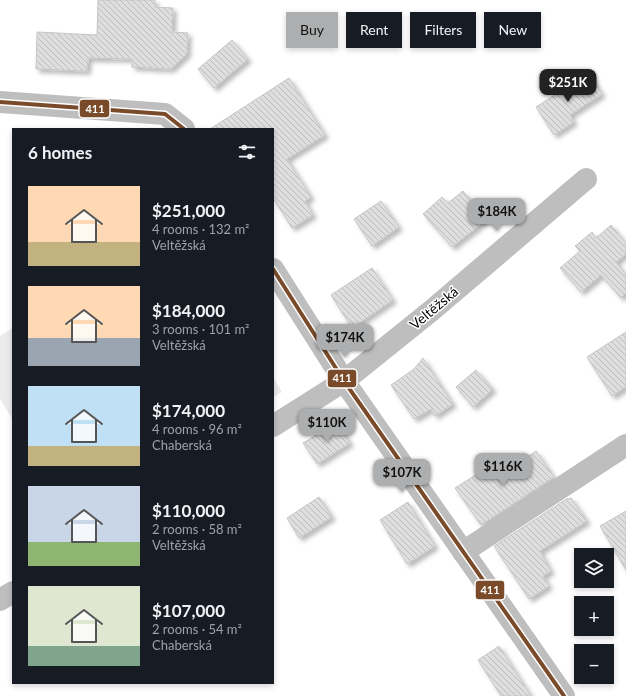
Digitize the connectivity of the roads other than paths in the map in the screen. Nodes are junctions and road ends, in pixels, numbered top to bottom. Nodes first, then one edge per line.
1 (0, 102) edge
2 (183, 128) edge
3 (586, 179) dead end
4 (274, 271) edge
5 (344, 381) junction
6 (274, 425) edge
7 (626, 445) edge
8 (463, 552) junction
9 (12, 593) edge
10 (0, 600) edge
11 (564, 696) edge

1 - 2 street
3 - 5 street, Veltěžská
4 - 5 street
5 - 6 street, Veltěžská
5 - 8 street
7 - 8 street
8 - 11 street
9 - 10 street

